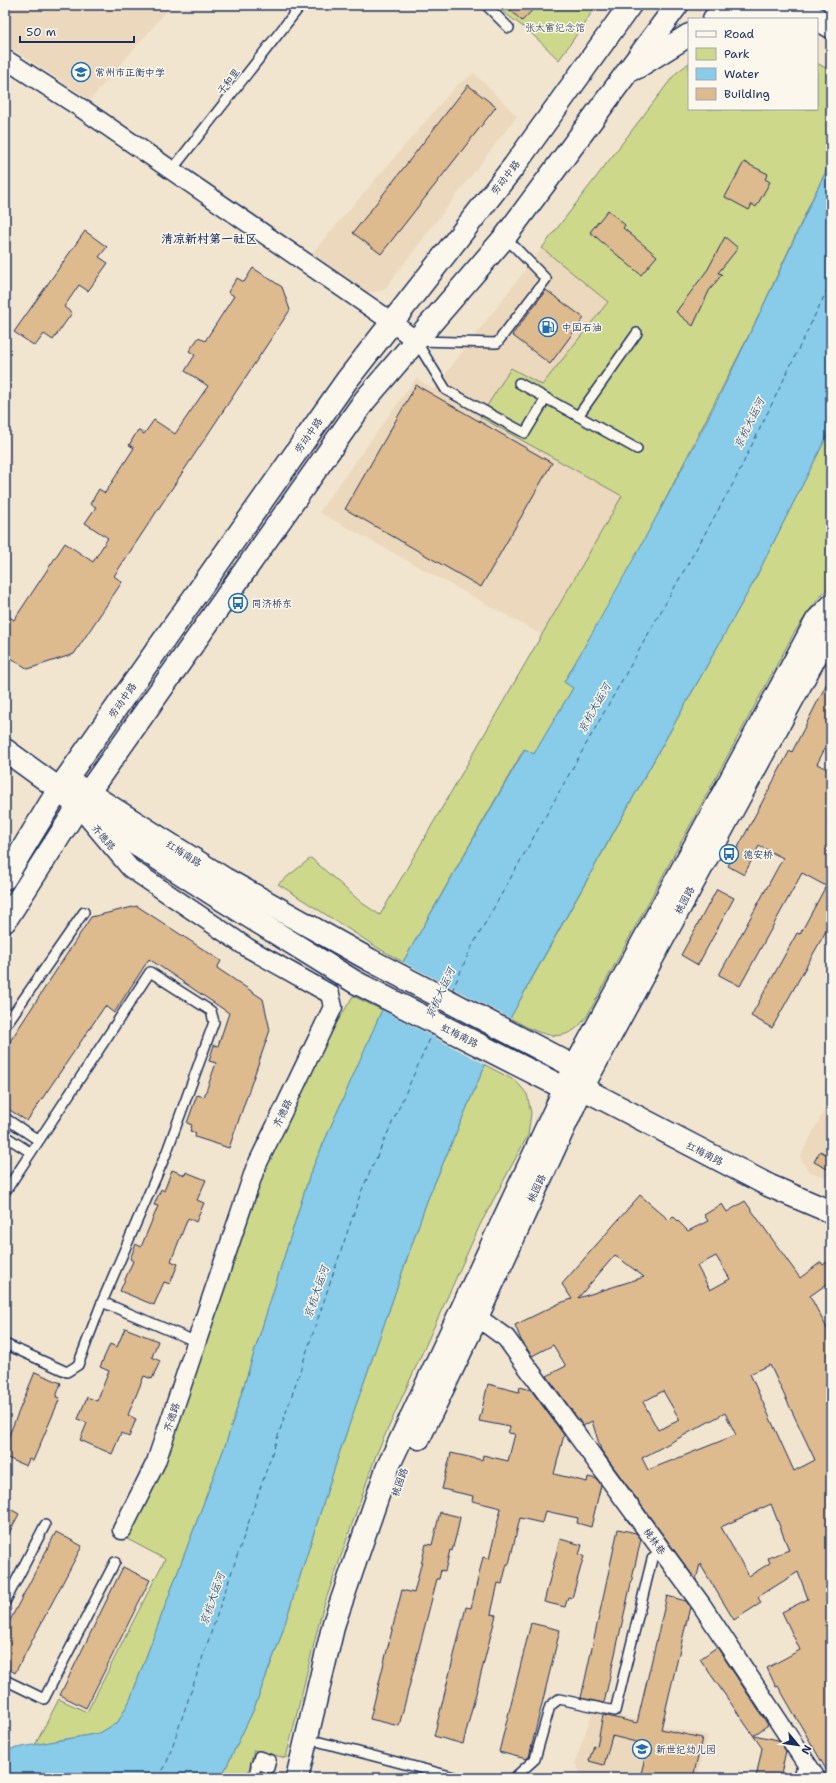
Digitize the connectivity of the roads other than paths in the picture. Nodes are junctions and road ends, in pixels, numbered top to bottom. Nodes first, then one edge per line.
1 (301, 5) edge
2 (486, 5) edge
3 (614, 5) edge
4 (630, 5) edge
5 (677, 5) edge
6 (793, 5) edge
7 (720, 18) edge
8 (788, 18) edge
9 (814, 18) edge
10 (818, 20) edge
11 (818, 25) edge
12 (508, 28) dead end
13 (831, 28) edge
14 (688, 36) edge
15 (598, 49) junction
16 (5, 59) edge
17 (625, 75) junction
18 (172, 171) junction
19 (506, 237) junction
20 (392, 322) junction
21 (636, 333) dead end
22 (416, 341) junction
23 (519, 382) dead end
24 (546, 398) junction
25 (578, 416) junction
26 (637, 449) dead end
27 (828, 621) edge
28 (5, 736) edge
29 (5, 750) edge
30 (63, 784) junction
31 (83, 800) junction
32 (5, 878) edge
33 (84, 912) dead end
34 (5, 921) edge
35 (355, 982) joint
36 (5, 1026) edge
37 (574, 1067) junction
38 (543, 1078) joint
39 (573, 1088) junction
40 (5, 1118) edge
41 (5, 1136) edge
42 (38, 1140) junction
43 (30, 1152) junction
44 (5, 1192) edge
45 (831, 1212) edge
46 (102, 1302) junction
47 (477, 1317) junction
48 (197, 1342) junction
49 (5, 1344) edge
50 (46, 1526) dead end
51 (122, 1530) dead end
52 (662, 1551) junction
53 (115, 1562) dead end
54 (5, 1602) edge
55 (5, 1680) edge
56 (320, 1742) junction
57 (256, 1764) dead end
58 (808, 1774) edge
59 (253, 1778) edge
60 (297, 1778) edge
61 (312, 1778) edge
62 (458, 1778) edge
63 (514, 1778) edge

1 - 18 lane, 子和里
2 - 12 lane
3 - 15 main road
4 - 15 main road, 劳动中路
5 - 17 main road
6 - 9 main road
7 - 8 main road
10 - 13 main road
11 - 13 main road
14 - 17 main road
15 - 20 main road, 劳动中路
16 - 18 street
17 - 19 main road
18 - 20 street
19 - 22 main road
19 - 22 lane
20 - 22 street
20 - 30 main road, 劳动中路
21 - 25 lane
22 - 24 lane
22 - 31 main road
23 - 24 lane
24 - 25 lane
25 - 26 lane
27 - 37 main road, 桃园路
27 - 39 main road, 桃园路
28 - 30 main road, 红梅南路
29 - 30 main road, 红梅南路
30 - 31 main road, 红梅南路
30 - 32 main road, 劳动中路
31 - 34 main road
31 - 35 main road, 红梅南路
31 - 37 main road, 红梅南路
31 - 48 street, 齐德路
33 - 36 lane
35 - 38 main road, 虹梅南路
37 - 39 main road
38 - 39 main road, 红梅南路
39 - 45 main road, 红梅南路
39 - 47 main road, 桃园路
39 - 60 main road
40 - 42 lane
41 - 43 lane
42 - 43 lane
42 - 46 lane
43 - 44 lane
46 - 48 lane
46 - 49 lane
47 - 52 street, 桃林巷
47 - 56 main road, 桃园路
48 - 51 street, 齐德路
50 - 54 lane
52 - 58 street, 桃林巷
52 - 63 lane
53 - 55 lane
56 - 61 main road, 桃园路
56 - 62 lane
57 - 59 lane

